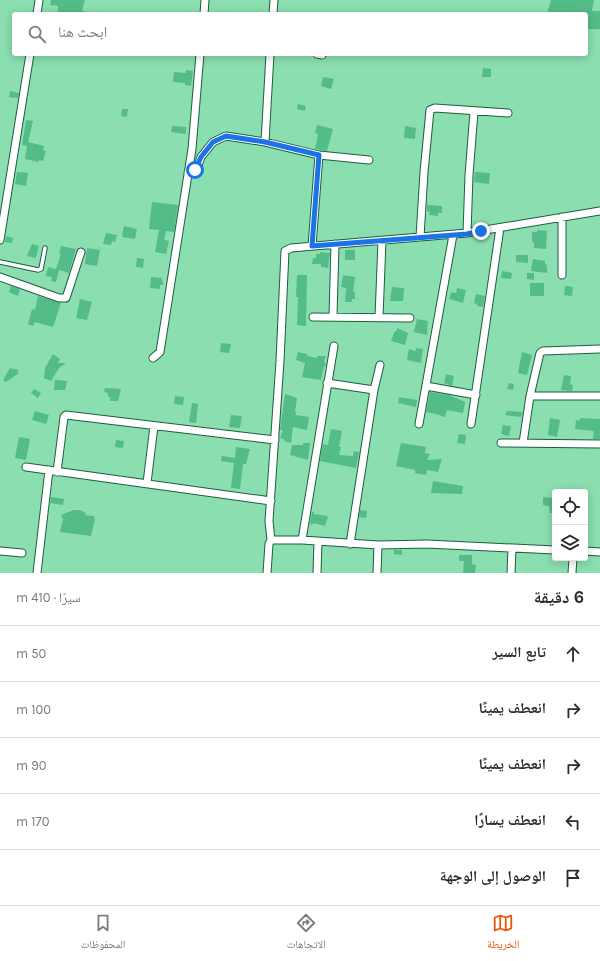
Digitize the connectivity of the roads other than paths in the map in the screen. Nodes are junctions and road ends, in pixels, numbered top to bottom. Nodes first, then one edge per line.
1 (39, 0) edge
2 (205, 0) edge
3 (274, 0) edge
4 (37, 12) edge
5 (204, 12) edge
6 (273, 12) edge
7 (30, 56) edge
8 (200, 56) edge
9 (270, 56) edge
10 (474, 112) junction
11 (508, 113) dead end
12 (265, 142) junction
13 (319, 155) junction
14 (369, 160) dead end
15 (188, 174) junction
16 (600, 211) edge
17 (562, 217) junction
18 (500, 228) junction
19 (467, 234) junction
20 (454, 235) junction
21 (420, 237) junction
22 (0, 240) edge
23 (382, 240) junction
24 (334, 244) junction
25 (312, 246) junction
26 (45, 248) dead end
27 (81, 252) dead end
28 (0, 262) edge
29 (562, 275) dead end
30 (0, 277) edge
31 (313, 316) dead end
32 (333, 316) junction
33 (379, 317) junction
34 (410, 318) dead end
35 (334, 346) dead end
36 (600, 349) edge
37 (153, 358) dead end
38 (380, 365) dead end
39 (327, 383) junction
40 (426, 386) junction
41 (374, 390) junction
42 (476, 395) junction
43 (530, 396) junction
44 (600, 396) edge
45 (419, 424) dead end
46 (471, 424) dead end
47 (154, 426) junction
48 (275, 440) junction
49 (501, 443) dead end
50 (523, 443) junction
51 (600, 444) edge
52 (26, 467) dead end
53 (49, 470) junction
54 (57, 472) junction
55 (147, 483) junction
56 (271, 501) junction
57 (271, 540) junction
58 (302, 540) junction
59 (318, 542) junction
60 (350, 544) junction
61 (378, 545) junction
62 (512, 549) junction
63 (552, 550) edge
64 (0, 551) edge
65 (588, 551) edge
66 (600, 552) edge
67 (22, 553) dead end
68 (572, 561) edge
69 (38, 573) edge
70 (267, 573) edge
71 (317, 573) edge
72 (377, 573) edge
73 (511, 573) edge
74 (572, 573) edge

1 - 4 street
2 - 5 street
3 - 6 street
7 - 22 street
8 - 15 street
9 - 12 street
10 - 11 street
10 - 19 street
10 - 21 street
12 - 13 street
12 - 15 street
13 - 14 street
13 - 25 street
15 - 37 street
16 - 17 street
17 - 18 street
17 - 29 street
18 - 19 street
18 - 42 street
19 - 20 street
20 - 21 street
20 - 40 street
21 - 23 street
23 - 24 street
23 - 33 street
24 - 25 street
24 - 32 street
25 - 48 street
26 - 28 lane
27 - 30 street
31 - 32 street
32 - 33 street
33 - 34 street
35 - 39 street
36 - 43 street
38 - 41 street
39 - 41 street
39 - 58 street
40 - 42 street
40 - 45 street
41 - 60 street
42 - 46 street
43 - 44 street
43 - 50 street
47 - 48 street
47 - 54 street
47 - 55 street
48 - 56 street
49 - 50 street
50 - 51 street
52 - 53 street
53 - 54 street
53 - 69 street
54 - 55 street
55 - 56 street
56 - 57 street
57 - 58 street
57 - 70 street
58 - 59 street
59 - 60 street
59 - 71 street
60 - 61 street
61 - 62 street
61 - 72 street
62 - 63 street
62 - 73 street
64 - 67 street
65 - 66 street
68 - 74 street

